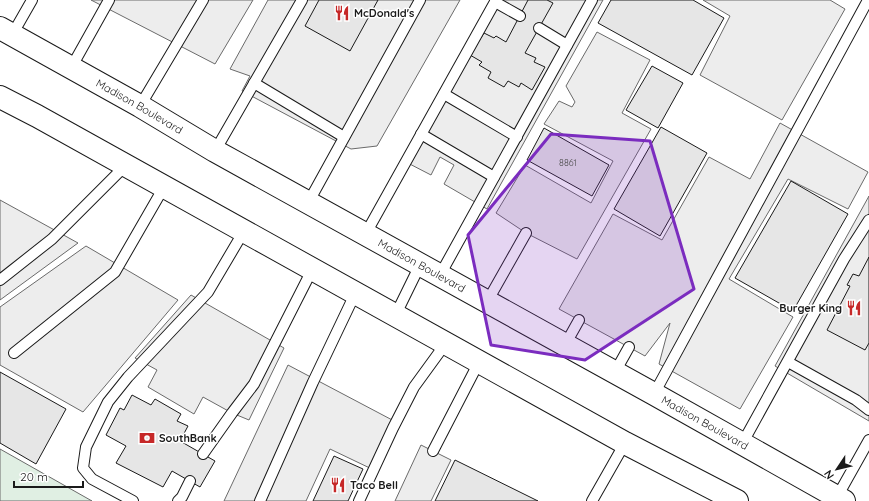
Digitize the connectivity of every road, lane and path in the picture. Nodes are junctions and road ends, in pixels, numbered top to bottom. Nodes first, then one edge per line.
1 (32, 0) edge
2 (108, 0) edge
3 (203, 0) edge
4 (302, 0) edge
5 (420, 0) edge
6 (592, 0) edge
7 (868, 0) edge
8 (496, 1) edge
9 (520, 16) dead end
10 (539, 28) dead end
11 (6, 31) edge
12 (567, 45) junction
13 (71, 68) junction
14 (254, 83) junction
15 (444, 94) junction
16 (0, 97) edge
17 (140, 106) junction
18 (421, 134) junction
19 (344, 137) junction
20 (517, 137) junction
21 (214, 151) junction
22 (125, 166) junction
23 (494, 177) junction
24 (164, 187) junction
25 (308, 203) junction
26 (869, 220) edge
27 (244, 231) junction
28 (526, 232) dead end
29 (365, 235) junction
30 (420, 265) junction
31 (312, 270) junction
32 (440, 275) junction
33 (0, 280) edge
34 (355, 294) junction
35 (487, 302) junction
36 (395, 316) junction
37 (579, 320) dead end
38 (446, 343) junction
39 (565, 345) junction
40 (629, 348) dead end
41 (14, 353) dead end
42 (479, 362) junction
43 (788, 362) junction
44 (614, 372) junction
45 (654, 394) junction
46 (869, 410) edge
47 (869, 440) edge
48 (625, 443) junction
49 (742, 444) junction
50 (433, 451) dead end
51 (203, 454) dead end
52 (190, 481) dead end
53 (715, 496) edge
54 (840, 499) edge
55 (133, 501) edge
56 (178, 501) edge
57 (260, 501) edge
58 (360, 501) edge
59 (592, 501) edge
60 (737, 501) edge

1 - 11 lane
2 - 13 lane
3 - 17 lane
4 - 14 lane
5 - 19 lane
6 - 12 lane
7 - 45 lane
8 - 9 lane
8 - 15 lane
10 - 12 lane
11 - 13 main road, Madison Boulevard
12 - 20 lane
13 - 17 main road, Madison Boulevard
14 - 19 lane
14 - 21 lane
15 - 18 lane
15 - 20 lane
16 - 22 main road
17 - 21 main road, Madison Boulevard
18 - 23 lane
18 - 29 lane
19 - 25 lane
20 - 23 lane
21 - 25 main road, Madison Boulevard
22 - 24 main road
22 - 33 lane
23 - 32 lane
24 - 27 main road
24 - 41 lane
25 - 29 main road, Madison Boulevard
26 - 43 lane
27 - 31 main road
27 - 55 lane
28 - 35 lane
29 - 30 main road, Madison Boulevard
30 - 32 main road, Madison Boulevard
30 - 36 lane
31 - 34 main road
31 - 51 lane
32 - 35 main road, Madison Boulevard
34 - 36 main road
34 - 57 lane
35 - 39 main road, Madison Boulevard
36 - 38 main road
37 - 39 lane
38 - 42 main road
38 - 58 lane
39 - 44 main road, Madison Boulevard
40 - 44 lane
42 - 48 main road
42 - 50 lane
43 - 46 lane
43 - 49 lane
44 - 45 main road, Madison Boulevard
45 - 49 main road, Madison Boulevard
47 - 54 lane
48 - 53 main road
48 - 59 lane
49 - 54 main road, Madison Boulevard
52 - 56 lane
53 - 60 main road

